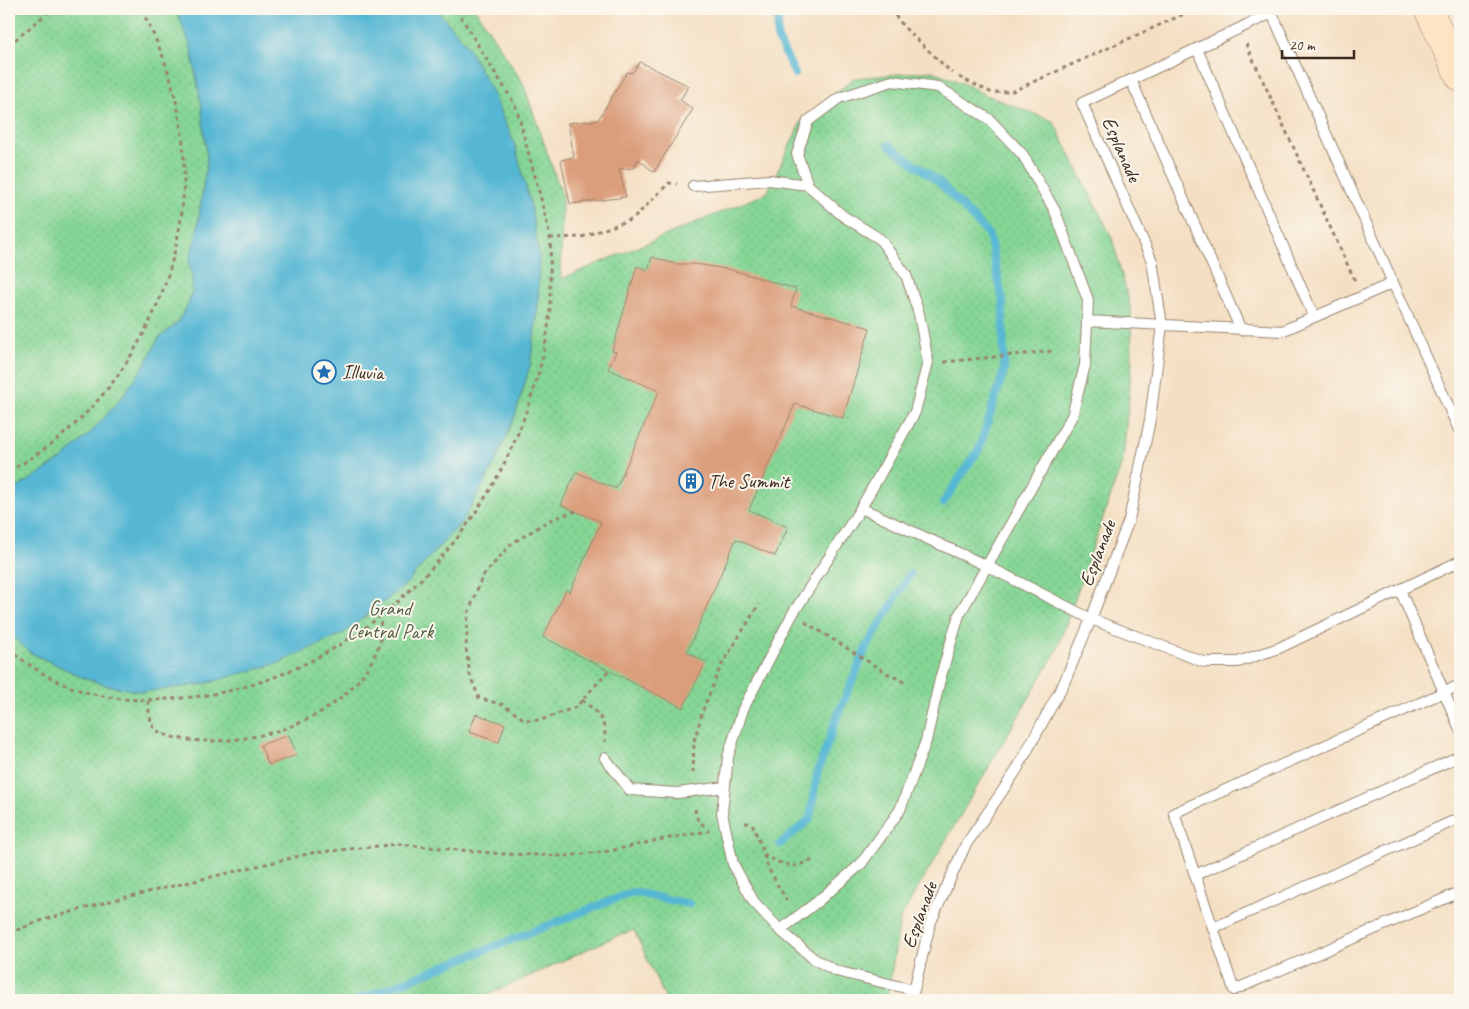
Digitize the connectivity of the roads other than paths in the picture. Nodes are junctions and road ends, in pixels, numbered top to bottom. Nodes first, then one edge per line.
1 (1428, 9) edge
2 (1271, 11) edge
3 (1197, 49) junction
4 (1460, 77) edge
5 (1131, 80) junction
6 (808, 185) junction
7 (693, 186) road end
8 (1393, 283) junction
9 (1314, 317) junction
10 (1087, 321) junction
11 (1162, 325) junction
12 (1241, 330) junction
13 (1460, 432) edge
14 (861, 508) junction
15 (1460, 561) edge
16 (987, 566) junction
17 (1400, 590) junction
18 (1091, 620) junction
19 (1460, 685) edge
20 (1444, 692) junction
21 (1460, 729) edge
22 (1460, 756) edge
23 (605, 758) road end
24 (725, 787) junction
25 (1460, 818) edge
26 (1195, 875) junction
27 (1460, 892) edge
28 (1213, 928) junction
29 (780, 930) junction
30 (915, 995) edge
31 (909, 1000) edge

1 - 4 main road
2 - 3 lane
2 - 8 lane
3 - 5 lane
3 - 9 lane
5 - 11 lane, Esplanade
5 - 12 lane
6 - 7 lane
6 - 10 lane
6 - 14 lane
8 - 9 lane
8 - 13 lane
9 - 12 lane
10 - 11 lane
10 - 16 lane
11 - 12 lane
11 - 18 lane, Esplanade
14 - 16 lane
14 - 24 lane
15 - 17 lane
16 - 18 lane
16 - 29 lane
17 - 18 lane
17 - 20 lane
18 - 30 lane, Esplanade
19 - 20 lane
20 - 21 lane
20 - 26 lane
22 - 26 lane
23 - 24 lane
24 - 29 lane
25 - 28 lane
26 - 28 lane
27 - 28 lane
29 - 30 lane
30 - 31 lane, Esplanade

